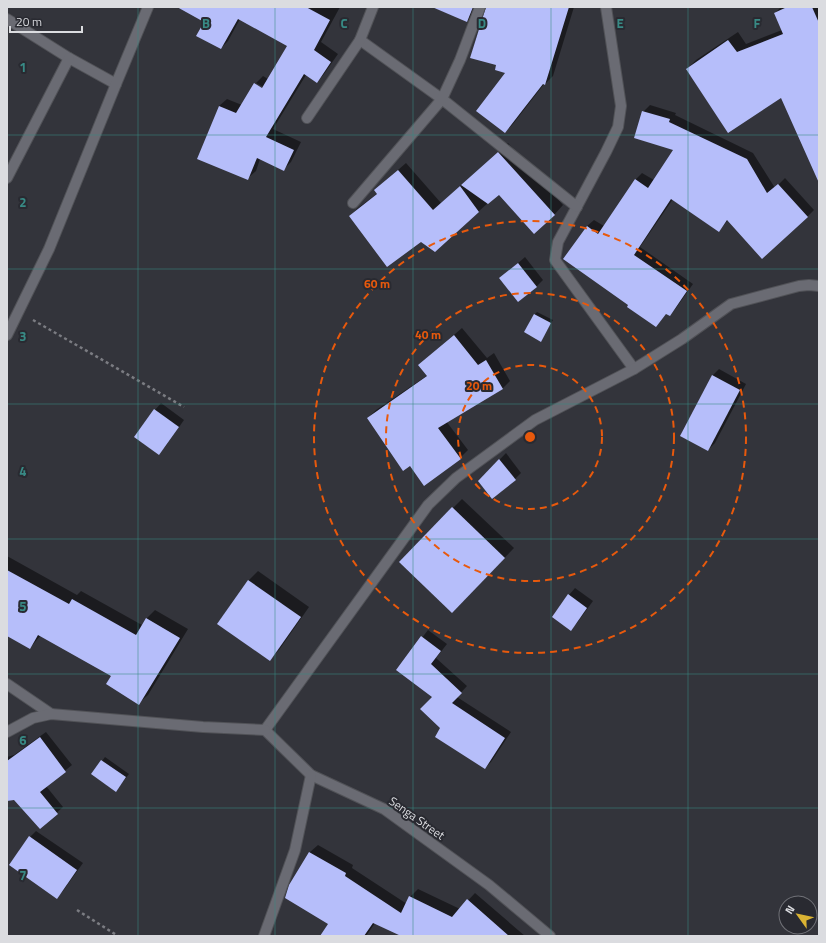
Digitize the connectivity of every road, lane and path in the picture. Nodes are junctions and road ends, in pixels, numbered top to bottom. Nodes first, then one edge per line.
1 (148, 7) edge
2 (373, 7) edge
3 (480, 7) edge
4 (606, 7) edge
5 (7, 19) edge
6 (360, 40) junction
7 (69, 58) junction
8 (116, 84) junction
9 (442, 99) junction
10 (307, 118) dead end
11 (7, 178) edge
12 (353, 203) dead end
13 (577, 207) junction
14 (819, 286) edge
15 (19, 312) junction
16 (7, 335) edge
17 (634, 369) junction
18 (184, 407) dead end
19 (7, 684) edge
20 (51, 714) junction
21 (265, 730) junction
22 (7, 732) edge
23 (311, 775) junction
24 (77, 910) dead end
25 (118, 936) edge
26 (264, 936) edge
27 (550, 936) edge

1 - 8 street
2 - 6 street
3 - 9 street
4 - 13 street
5 - 7 street
6 - 9 street
6 - 10 street
7 - 8 street
7 - 11 street
8 - 15 street
9 - 12 street
9 - 13 street
13 - 17 street
14 - 17 street
15 - 16 street
15 - 18 path
17 - 21 street
19 - 20 street
20 - 21 street
20 - 22 street
21 - 23 street, Senga Street
23 - 26 street
23 - 27 street, Senga Street
24 - 25 path

